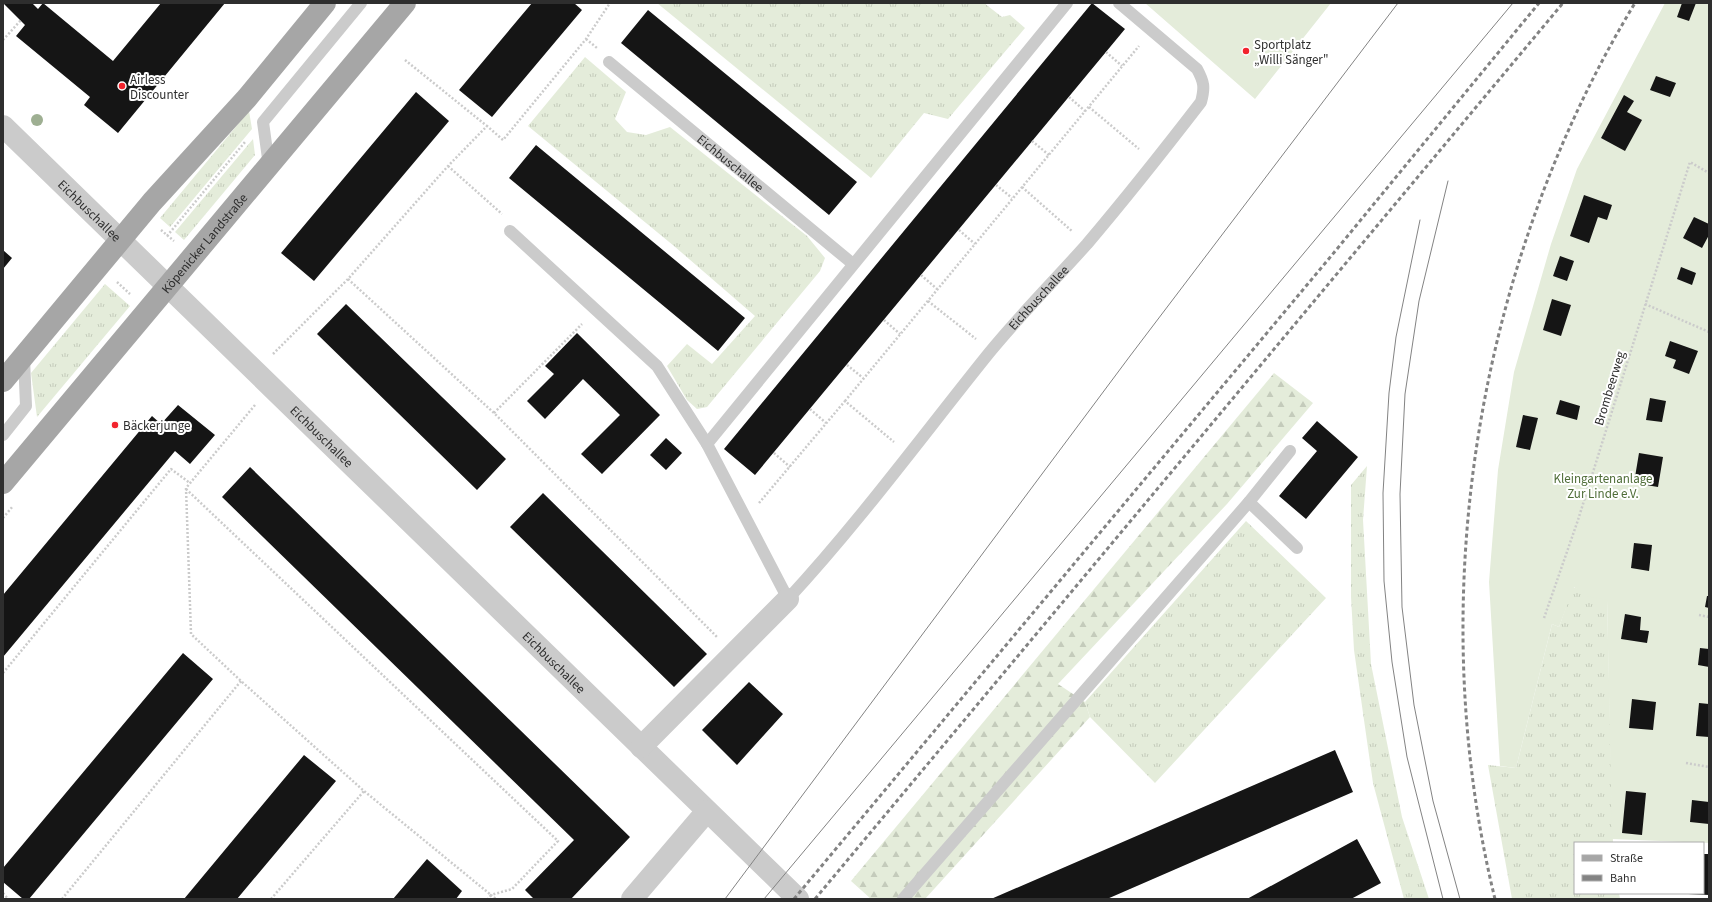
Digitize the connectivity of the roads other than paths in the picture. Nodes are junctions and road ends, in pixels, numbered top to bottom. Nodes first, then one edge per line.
1 (325, 3) edge
2 (361, 3) edge
3 (404, 3) edge
4 (1067, 3) edge
5 (1119, 3) edge
6 (608, 62) dead end
7 (3, 126) edge
8 (269, 166) junction
9 (510, 230) road end
10 (120, 240) junction
11 (853, 264) junction
12 (168, 286) junction
13 (24, 356) junction
14 (3, 381) edge
15 (3, 435) edge
16 (707, 444) junction
17 (1290, 451) dead end
18 (3, 483) edge
19 (1249, 502) junction
20 (1298, 548) dead end
21 (788, 599) junction
22 (641, 747) junction
23 (707, 811) junction
24 (632, 899) edge
25 (798, 899) edge
26 (903, 899) edge

1 - 10 main road
2 - 8 lane
3 - 8 main road, Köpenicker Landstraße
4 - 11 lane
5 - 21 lane, Eichbuschallee
6 - 11 lane, Eichbuschallee
7 - 10 street, Eichbuschallee
8 - 12 main road, Köpenicker Landstraße
9 - 16 lane
10 - 12 street, Eichbuschallee
10 - 13 main road
11 - 16 lane
12 - 18 main road, Köpenicker Landstraße
12 - 22 street, Eichbuschallee
13 - 14 main road
13 - 15 lane
16 - 21 lane
17 - 19 lane
19 - 20 lane
19 - 26 lane
21 - 22 street, Eichbuschallee
22 - 23 street, Eichbuschallee
23 - 24 street
23 - 25 street, Eichbuschallee

